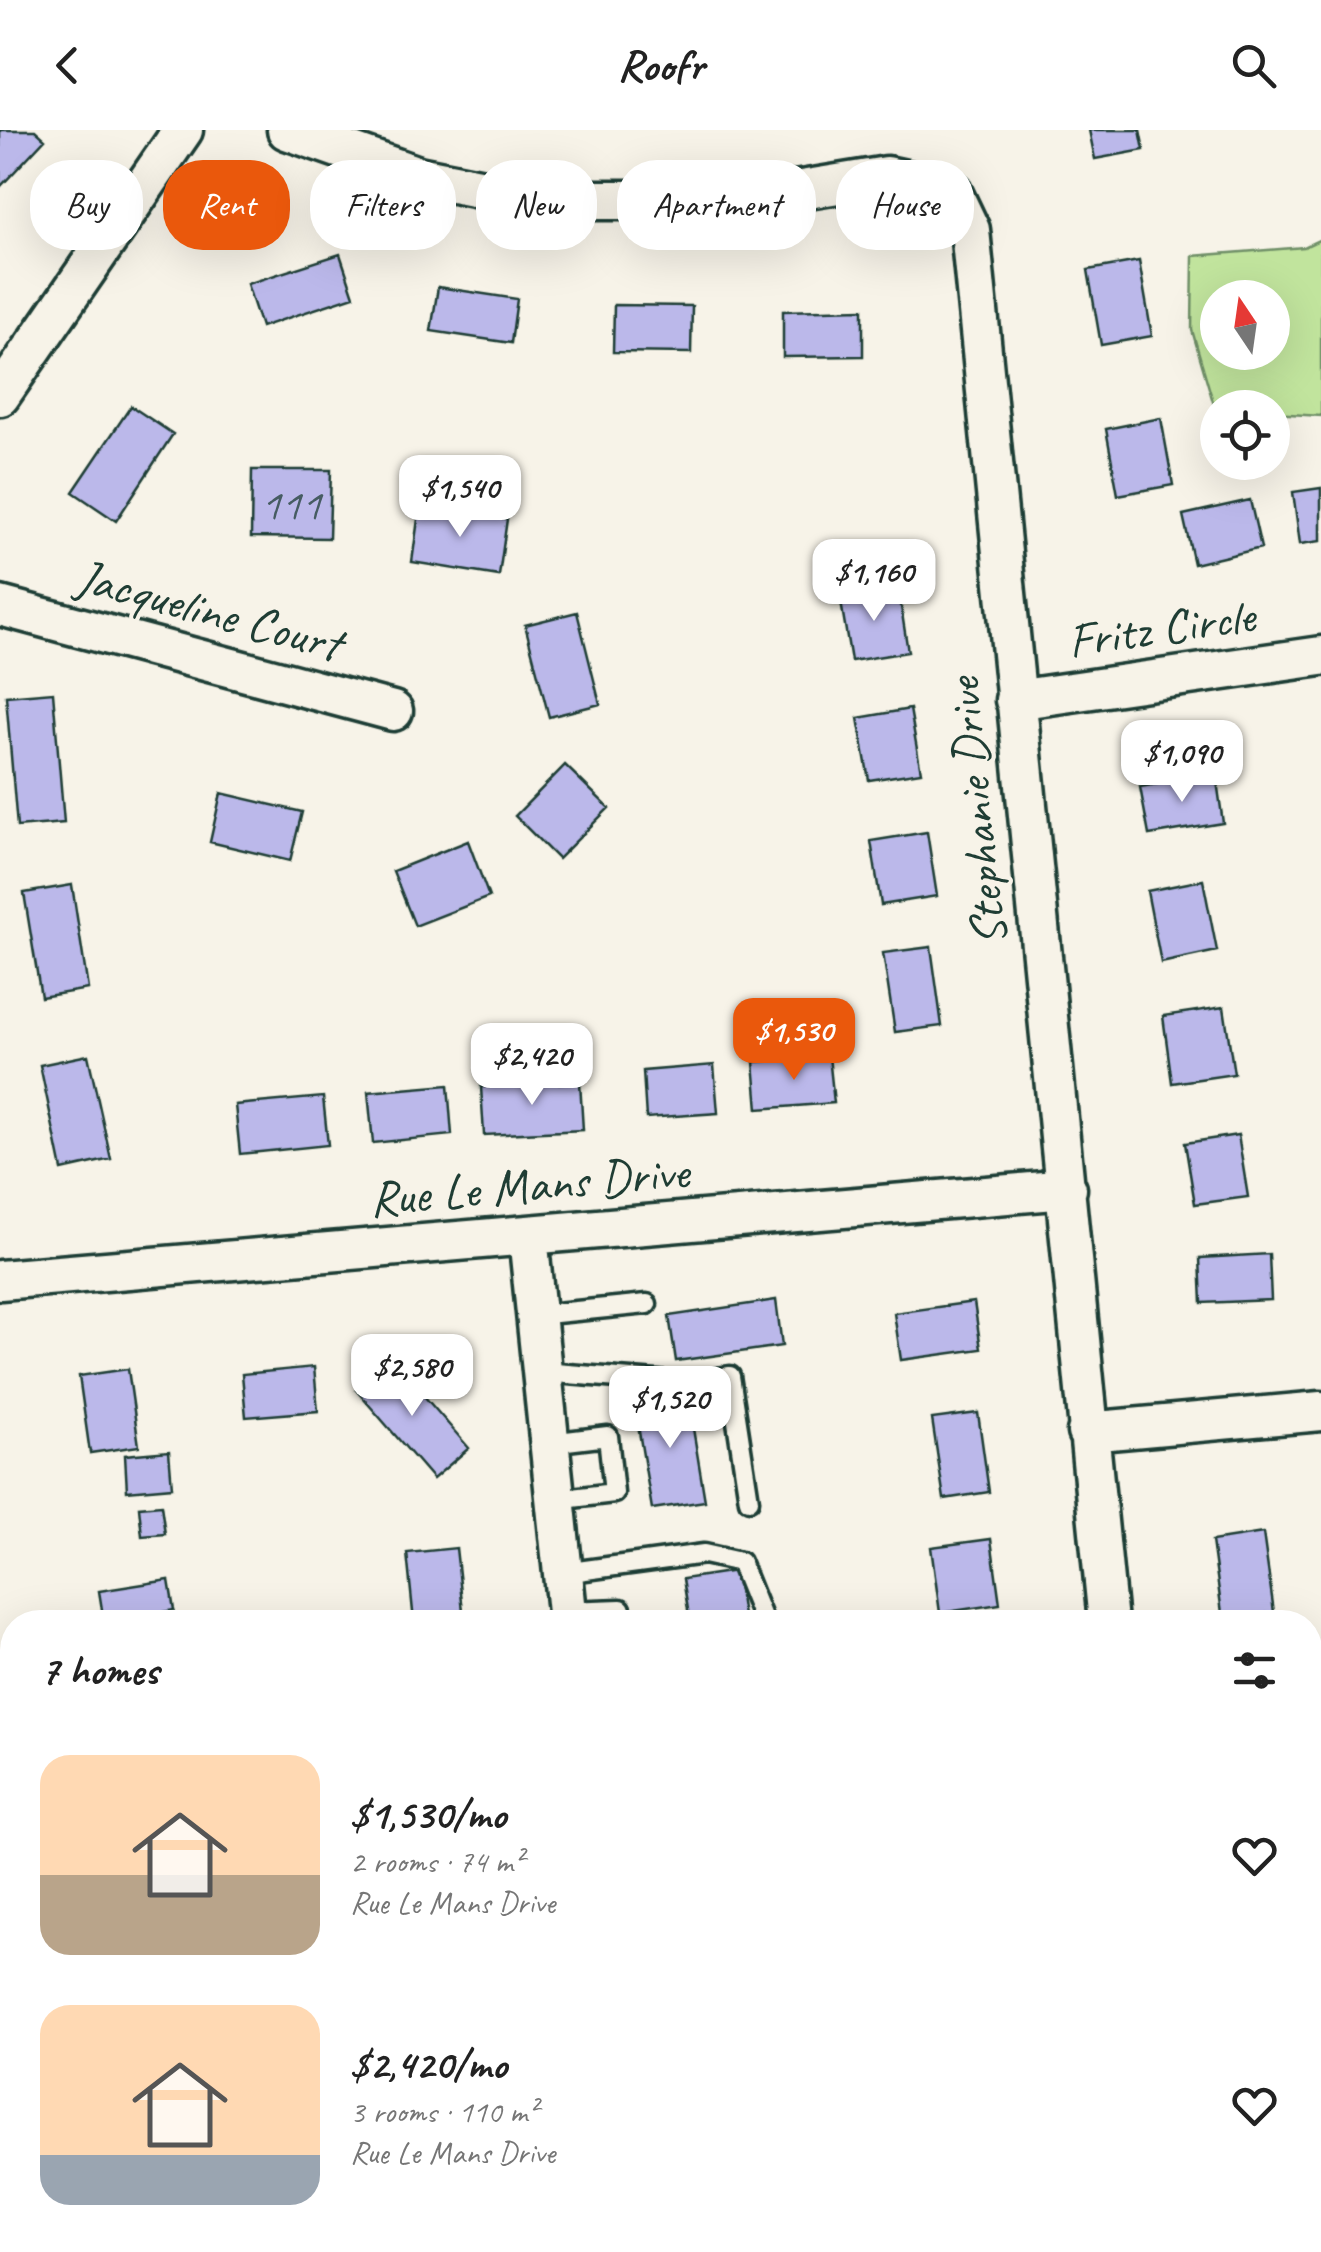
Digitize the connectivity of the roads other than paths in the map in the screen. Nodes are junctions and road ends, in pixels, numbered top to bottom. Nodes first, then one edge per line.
1 (183, 130) edge
2 (287, 130) edge
3 (1, 390) edge
4 (0, 606) edge
5 (1321, 656) edge
6 (1014, 700) junction
7 (393, 711) dead end
8 (1067, 1188) junction
9 (528, 1236) junction
10 (0, 1280) edge
11 (647, 1304) dead end
12 (536, 1316) junction
13 (542, 1372) junction
14 (1321, 1411) edge
15 (1087, 1432) junction
16 (550, 1443) junction
17 (555, 1500) junction
18 (749, 1500) dead end
19 (563, 1573) junction
20 (567, 1610) edge
21 (759, 1610) edge
22 (1107, 1610) edge

1 - 3 street
2 - 6 street, Stephanie Drive
4 - 7 street, Jacqueline Court
5 - 6 street, Fritz Circle
6 - 8 street, Stephanie Drive
8 - 9 street, Rue Le Mans Drive
8 - 15 street, Stephanie Drive
9 - 10 street, Rue Le Mans Drive
9 - 12 street
11 - 12 lane
12 - 13 street
13 - 16 street
13 - 18 lane
14 - 15 street
15 - 22 street, Stephanie Drive
16 - 17 street
16 - 17 lane
17 - 19 street
19 - 20 street
19 - 21 lane

